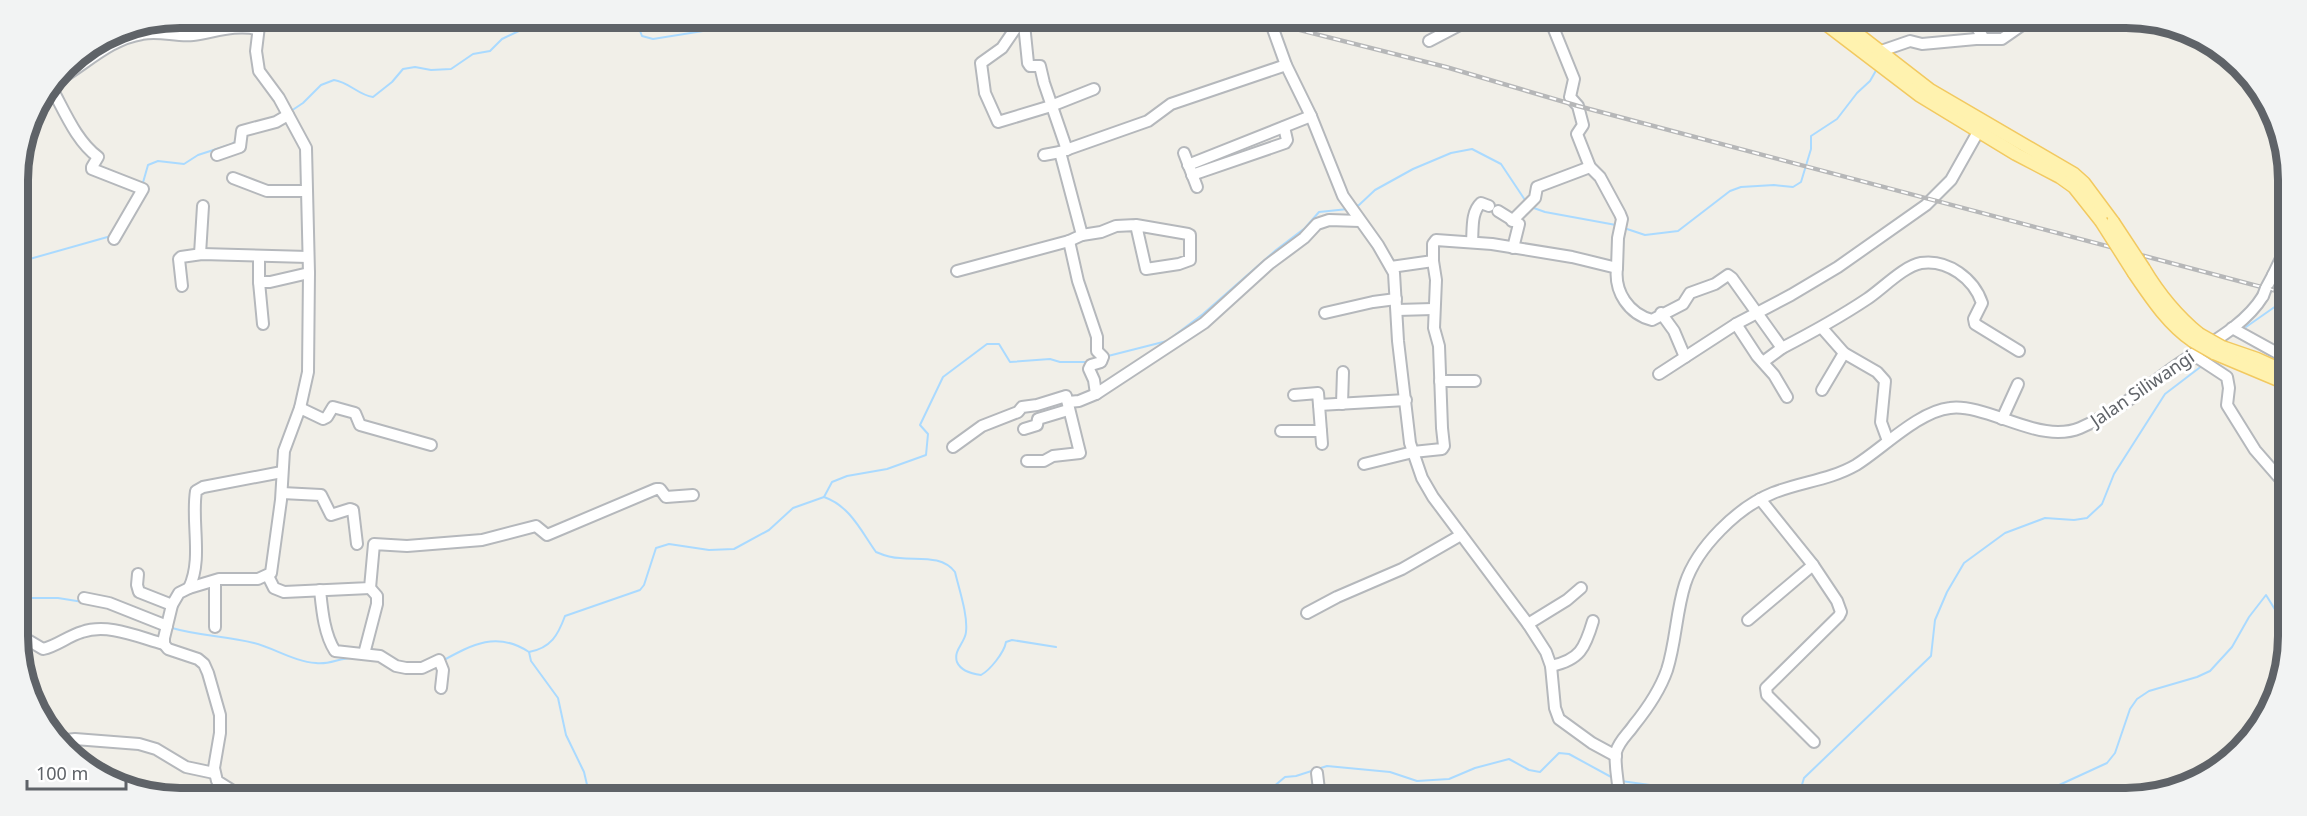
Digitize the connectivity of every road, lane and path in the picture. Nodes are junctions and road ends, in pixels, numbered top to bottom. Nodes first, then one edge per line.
1 (1273, 28) edge
2 (1453, 28) edge
3 (1554, 28) edge
4 (1831, 28) edge
5 (1851, 28) edge
6 (1977, 28) edge
7 (2018, 28) edge
8 (225, 29) edge
9 (258, 29) edge
10 (1016, 29) edge
11 (1027, 29) edge
12 (140, 34) edge
13 (1984, 39) junction
14 (1429, 41) dead end
15 (1881, 51) junction
16 (1286, 65) junction
17 (1094, 89) dead end
18 (55, 94) edge
19 (1051, 106) junction
20 (287, 113) junction
21 (1311, 116) junction
22 (1978, 132) junction
23 (1063, 151) junction
24 (1184, 153) dead end
25 (217, 155) dead end
26 (1044, 155) dead end
27 (1590, 167) junction
28 (1190, 170) junction
29 (233, 178) dead end
30 (1197, 187) dead end
31 (306, 191) junction
32 (203, 206) dead end
33 (1360, 221) junction
34 (1512, 221) junction
35 (2107, 221) junction
36 (1136, 225) junction
37 (1082, 235) junction
38 (114, 239) dead end
39 (1069, 241) junction
40 (1472, 242) junction
41 (1513, 248) junction
42 (200, 254) junction
43 (259, 256) junction
44 (308, 257) junction
45 (1433, 261) junction
46 (2278, 265) edge
47 (1391, 267) junction
48 (1617, 268) junction
49 (957, 271) dead end
50 (309, 273) junction
51 (2273, 275) junction
52 (2278, 276) edge
53 (259, 282) junction
54 (182, 286) dead end
55 (1397, 305) junction
56 (1433, 309) junction
57 (1759, 312) junction
58 (1325, 313) dead end
59 (1661, 313) junction
60 (263, 324) dead end
61 (1736, 324) junction
62 (1822, 328) junction
63 (2232, 328) junction
64 (1782, 348) junction
65 (2218, 350) junction
66 (2019, 351) dead end
67 (1844, 353) junction
68 (2278, 353) edge
69 (2192, 354) junction
70 (1685, 357) junction
71 (1763, 362) junction
72 (2278, 368) edge
73 (1343, 372) dead end
74 (1659, 374) dead end
75 (2278, 379) edge
76 (1440, 381) junction
77 (1475, 381) dead end
78 (2018, 384) dead end
79 (1822, 390) dead end
80 (1096, 394) junction
81 (1294, 394) dead end
82 (1787, 397) dead end
83 (1406, 400) junction
84 (1342, 404) junction
85 (1319, 405) junction
86 (1068, 406) junction
87 (300, 408) junction
88 (2002, 419) junction
89 (1024, 429) dead end
90 (1281, 431) dead end
91 (1321, 431) junction
92 (1888, 441) junction
93 (1322, 444) dead end
94 (431, 445) dead end
95 (953, 447) dead end
96 (1413, 452) junction
97 (1027, 461) dead end
98 (1364, 464) dead end
99 (282, 472) junction
100 (2278, 476) edge
101 (282, 493) junction
102 (693, 495) dead end
103 (1760, 499) junction
104 (1461, 535) junction
105 (357, 544) dead end
106 (1813, 565) junction
107 (138, 574) dead end
108 (268, 576) junction
109 (215, 581) junction
110 (189, 588) junction
111 (370, 588) junction
112 (1581, 588) dead end
113 (320, 590) junction
114 (84, 598) dead end
115 (172, 605) junction
116 (1307, 613) dead end
117 (1748, 620) dead end
118 (1593, 621) dead end
119 (1528, 624) junction
120 (167, 626) junction
121 (215, 627) dead end
122 (28, 640) edge
123 (164, 644) junction
124 (364, 654) junction
125 (1551, 666) junction
126 (441, 688) dead end
127 (70, 740) edge
128 (1814, 742) dead end
129 (1616, 756) junction
130 (214, 773) junction
131 (1317, 773) dead end
132 (1319, 787) edge
133 (1618, 787) edge
134 (228, 788) edge

1 - 16 street
2 - 14 street
3 - 27 street
4 - 22 main road
5 - 15 main road
6 - 13 street
7 - 13 street
8 - 12 street
9 - 20 street
10 - 19 street
11 - 19 street
13 - 15 street
15 - 35 main road
16 - 21 street
16 - 23 street
17 - 19 street
18 - 38 street
19 - 23 street
20 - 25 street
20 - 31 street
21 - 28 street
21 - 33 street
22 - 35 main road
22 - 57 street
23 - 26 street
23 - 37 street
24 - 28 street
27 - 34 street
27 - 48 street
28 - 30 street
29 - 31 street
31 - 44 street
32 - 42 street
33 - 47 street
33 - 80 street
34 - 40 street
34 - 41 street
35 - 65 main road, bridge
36 - 36 street
36 - 37 street
37 - 39 street
39 - 49 street
39 - 80 street
40 - 41 street
40 - 45 street
41 - 48 street
42 - 43 street
42 - 54 street
43 - 44 street
43 - 53 street
44 - 50 street
45 - 47 street
45 - 56 street
46 - 51 street, Jalan Siliwangi
47 - 55 street
48 - 59 street
50 - 53 street
50 - 87 street
51 - 52 street
51 - 63 street, Jalan Siliwangi
53 - 60 street
55 - 56 street
55 - 58 street
55 - 83 street
56 - 76 street
57 - 59 street
57 - 61 street
57 - 64 street
59 - 70 street
61 - 70 street
61 - 71 street
62 - 64 street
62 - 66 street
62 - 67 street
63 - 68 street
63 - 69 street, Jalan Siliwangi
64 - 71 street
65 - 72 main road
65 - 75 main road
67 - 79 street
67 - 92 street
69 - 88 street, Jalan Siliwangi
69 - 100 street
70 - 74 street
71 - 82 street
73 - 84 street
76 - 77 street
76 - 96 street
78 - 88 street
80 - 86 street
81 - 85 street
83 - 84 street
83 - 96 street
84 - 85 street
85 - 91 street
86 - 89 street
86 - 95 street
86 - 97 street
87 - 94 street
87 - 99 street
88 - 92 street, Jalan Siliwangi
90 - 91 street
91 - 93 street
92 - 103 street, Jalan Siliwangi
96 - 98 street
96 - 104 street
99 - 101 street
99 - 110 street
101 - 105 street
101 - 108 street
102 - 111 street
103 - 106 street
103 - 129 street, Jalan Siliwangi
104 - 116 street
104 - 119 street
106 - 117 street
106 - 128 street
107 - 115 street
108 - 109 street
108 - 113 street
109 - 110 street
109 - 121 street
110 - 115 street
111 - 113 street
111 - 124 street
112 - 119 street
113 - 124 street
114 - 120 street
115 - 120 street
118 - 125 street
119 - 125 street
120 - 123 street
122 - 123 street
123 - 130 street
124 - 126 street
125 - 129 street
127 - 130 street
129 - 133 street
130 - 134 street
131 - 132 street

